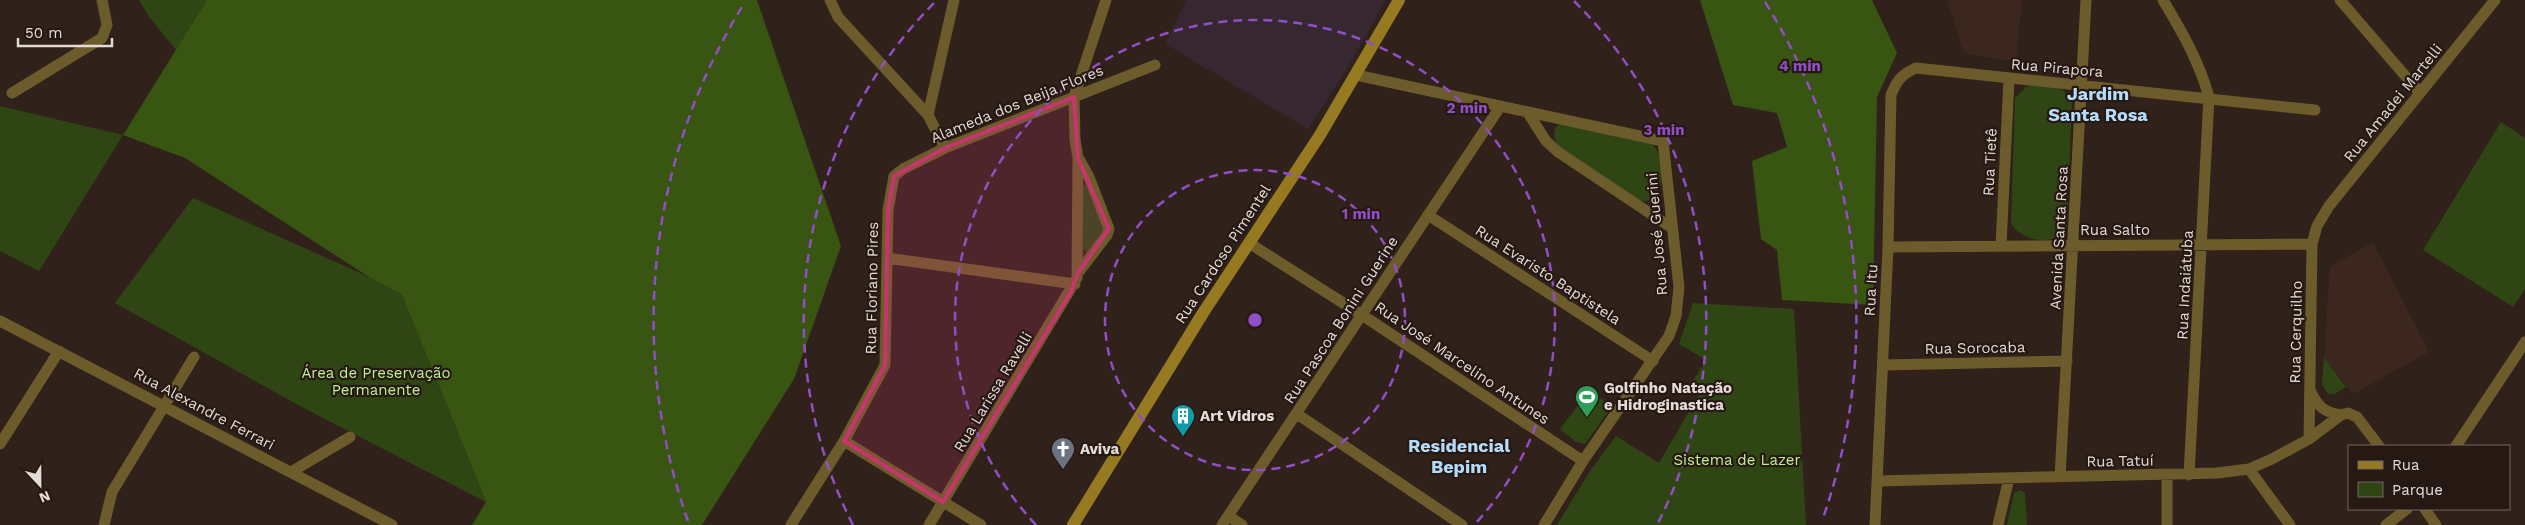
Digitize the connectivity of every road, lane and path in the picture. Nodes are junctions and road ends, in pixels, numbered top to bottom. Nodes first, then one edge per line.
1 (102, 0) edge
2 (830, 0) edge
3 (954, 0) edge
4 (1106, 0) edge
5 (1399, 0) edge
6 (2162, 0) edge
7 (2340, 0) edge
8 (2495, 0) edge
9 (2088, 1) edge
10 (1154, 65) dead end
11 (1916, 68) joint
12 (1356, 75) junction
13 (2009, 79) junction
14 (2083, 85) junction
15 (12, 93) dead end
16 (2420, 93) junction
17 (1074, 97) junction
18 (2210, 97) junction
19 (1500, 106) junction
20 (2315, 110) dead end
21 (1528, 113) junction
22 (928, 115) junction
23 (945, 148) junction
24 (1078, 158) junction
25 (894, 176) joint
26 (1428, 215) junction
27 (2316, 226) joint
28 (1672, 228) junction
29 (1248, 244) junction
30 (2312, 244) junction
31 (2202, 245) junction
32 (2001, 246) junction
33 (2074, 246) junction
34 (1888, 247) junction
35 (888, 258) junction
36 (1078, 273) junction
37 (1075, 284) junction
38 (1362, 315) junction
39 (0, 321) edge
40 (2525, 342) edge
41 (59, 351) junction
42 (194, 357) dead end
43 (1653, 361) junction
44 (2067, 361) junction
45 (1883, 365) junction
46 (2310, 390) junction
47 (165, 405) junction
48 (1297, 414) junction
49 (2344, 414) junction
50 (350, 437) dead end
51 (2309, 439) junction
52 (844, 441) junction
53 (0, 444) edge
54 (2378, 445) edge
55 (2457, 445) edge
56 (1583, 461) junction
57 (2249, 468) junction
58 (291, 472) junction
59 (2167, 475) junction
60 (2189, 475) junction
61 (2060, 477) junction
62 (2008, 478) junction
63 (1877, 481) junction
64 (943, 502) junction
65 (2406, 510) edge
66 (2425, 510) edge
67 (1225, 520) edge
68 (104, 525) edge
69 (392, 525) edge
70 (791, 525) edge
71 (929, 525) edge
72 (981, 525) edge
73 (1073, 525) edge
74 (1242, 525) edge
75 (1462, 525) edge
76 (1544, 525) edge
77 (1875, 525) edge
78 (1998, 525) edge
79 (2167, 525) edge
80 (2290, 525) edge
81 (2386, 525) edge
82 (2436, 525) edge

1 - 15 street
2 - 22 street
3 - 22 street
4 - 17 street
5 - 12 street, Rua Cardoso Pimentel
6 - 18 street
7 - 16 street
8 - 16 street, Rua Amadei Martelli
9 - 14 street, Avenida Santa Rosa
10 - 17 street, Alameda dos Beija Flores
11 - 13 street, Rua Pirapora
11 - 34 street, Rua Itu
12 - 19 street
12 - 29 street, Rua Cardoso Pimentel
13 - 14 street, Rua Pirapora
13 - 32 street, Rua Tietê
14 - 18 street, Rua Pirapora
14 - 33 street, Avenida Santa Rosa
16 - 27 street, Rua Amadei Martelli
17 - 23 street, Alameda dos Beija Flores
17 - 24 street
18 - 20 street, Rua Pirapora
18 - 31 street, Rua Indaiátuba
19 - 21 street
19 - 26 street, Rua Pascoa Bonini Guerine
21 - 28 street
21 - 28 street, Rua José Guerini
22 - 23 street
23 - 25 street, Alameda dos Beija Flores
24 - 36 street, Rua Larissa Ravelli
24 - 36 street, Rua Larissa Ravelli
25 - 35 street, Rua Floriano Pires
26 - 38 street, Rua Pascoa Bonini Guerine
26 - 43 street, Rua Evaristo Baptistela
27 - 30 street, Rua Cerquilho
28 - 43 street, Rua José Guerini
29 - 38 street, Rua José Marcelino Antunes
29 - 73 street, Rua Cardoso Pimentel
30 - 31 street, Rua Salto
30 - 46 street, Rua Cerquilho
31 - 33 street, Rua Salto
31 - 60 street, Rua Indaiátuba
32 - 33 street, Rua Salto
32 - 34 street, Rua Salto
33 - 44 street, Avenida Santa Rosa
34 - 45 street, Rua Itu
35 - 37 street
35 - 52 street, Rua Floriano Pires
36 - 37 street, Rua Larissa Ravelli
37 - 64 street, Rua Larissa Ravelli
38 - 48 street, Rua Pascoa Bonini Guerine
38 - 56 street, Rua José Marcelino Antunes
39 - 41 street, Rua Alexandre Ferrari
40 - 55 street
41 - 47 street, Rua Alexandre Ferrari
41 - 53 street
42 - 47 street
43 - 56 street, Rua José Guerini
44 - 45 street, Rua Sorocaba
44 - 61 street, Avenida Santa Rosa
45 - 63 street, Rua Itu
46 - 49 street
46 - 51 street, Rua Cerquilho
47 - 58 street, Rua Alexandre Ferrari
47 - 68 street
48 - 67 street, Rua Pascoa Bonini Guerine
48 - 75 street
49 - 51 street, Rua Tatuí
49 - 54 street
50 - 58 street
51 - 57 street, Rua Tatuí
52 - 64 street
52 - 70 street, Rua Floriano Pires
56 - 76 street, Rua José Guerini
57 - 60 street, Rua Tatuí
57 - 80 street
58 - 69 street, Rua Alexandre Ferrari
59 - 60 street, Rua Tatuí
59 - 61 street, Rua Tatuí
59 - 79 street
61 - 62 street, Rua Tatuí
62 - 63 street, Rua Tatuí
62 - 78 street
63 - 77 street, Rua Itu
64 - 71 street, Rua Larissa Ravelli
64 - 72 street
65 - 81 street
66 - 82 street
67 - 74 street

